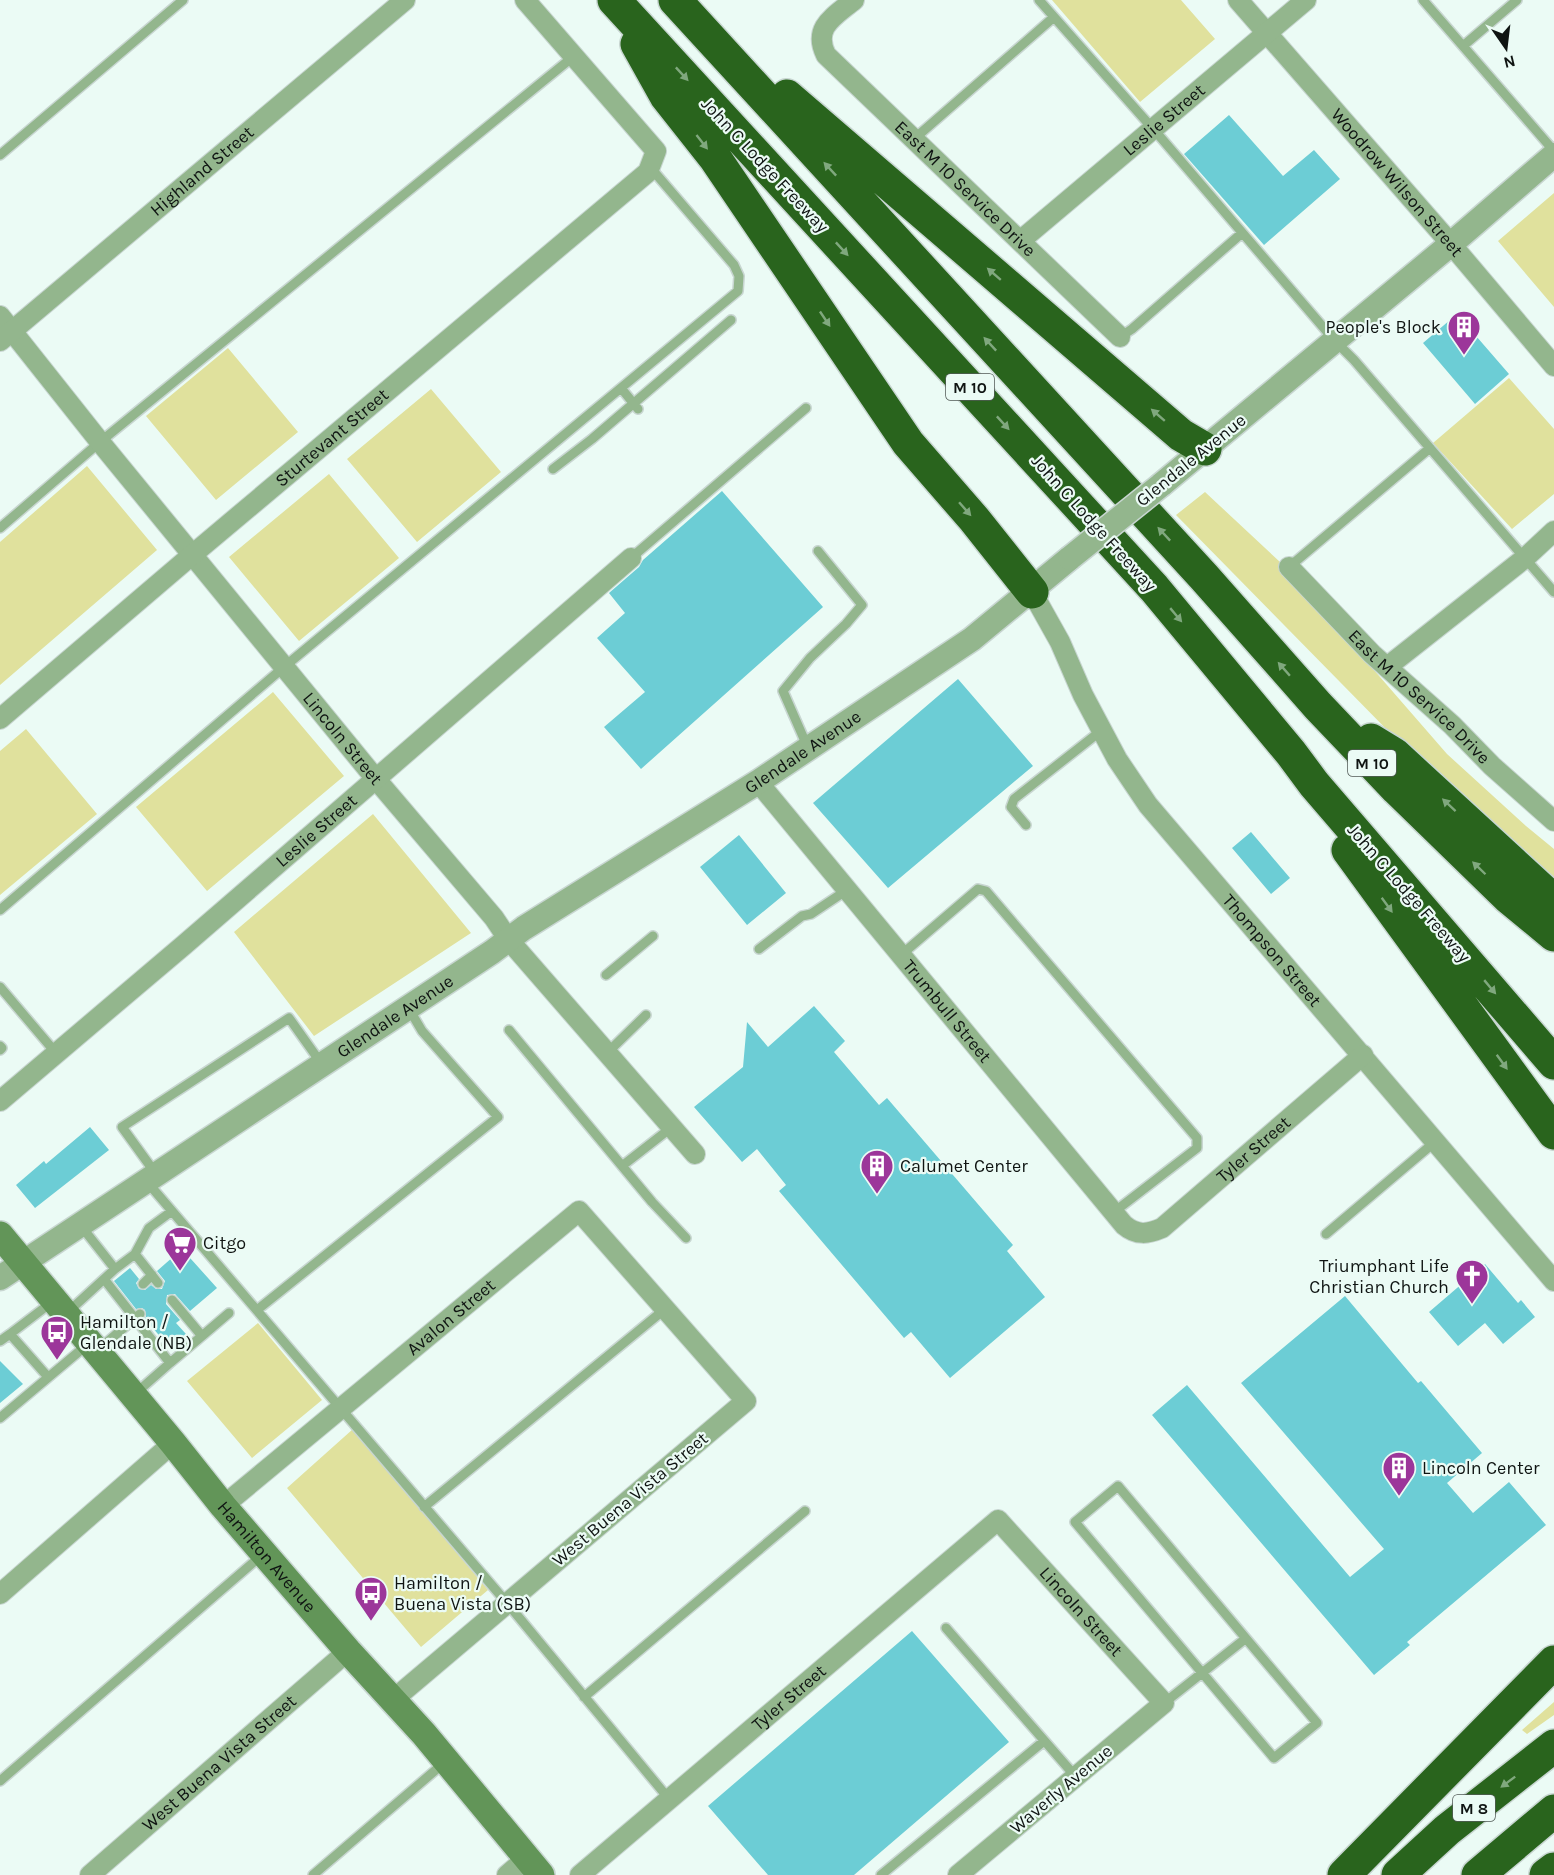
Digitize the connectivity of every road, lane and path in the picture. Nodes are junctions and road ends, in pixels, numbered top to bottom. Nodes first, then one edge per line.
1 (183, 0) edge
2 (405, 0) edge
3 (525, 0) edge
4 (614, 0) edge
5 (675, 0) edge
6 (854, 0) edge
7 (1039, 0) edge
8 (1238, 0) edge
9 (1306, 0) edge
10 (1423, 0) edge
11 (1517, 0) edge
12 (1054, 17) junction
13 (1267, 33) junction
14 (1463, 46) junction
15 (574, 56) junction
16 (736, 67) junction
17 (1152, 130) junction
18 (914, 139) junction
19 (1554, 153) edge
20 (0, 155) edge
21 (653, 159) junction
22 (1242, 233) junction
23 (1020, 241) junction
24 (1451, 244) junction
25 (731, 320) dead end
26 (4, 329) edge
27 (1120, 337) joint
28 (1335, 341) junction
29 (1554, 366) edge
30 (621, 388) junction
31 (635, 406) junction
32 (806, 408) dead end
33 (100, 442) junction
34 (1430, 448) junction
35 (1205, 449) junction
36 (554, 470) dead end
37 (0, 528) edge
38 (1554, 531) edge
39 (818, 551) dead end
40 (192, 555) junction
41 (631, 558) joint
42 (1525, 558) junction
43 (1290, 567) joint
44 (1032, 592) junction
45 (1554, 592) edge
46 (284, 667) junction
47 (1387, 667) junction
48 (1318, 706) junction
49 (0, 719) edge
50 (1102, 730) junction
51 (808, 748) junction
52 (375, 778) junction
53 (758, 782) junction
54 (1314, 784) junction
55 (1554, 821) edge
56 (1026, 825) dead end
57 (847, 890) junction
58 (1508, 897) junction
59 (1554, 901) edge
60 (0, 910) edge
61 (1554, 935) edge
62 (653, 936) dead end
63 (508, 939) junction
64 (759, 949) dead end
65 (901, 955) junction
66 (1554, 957) edge
67 (606, 975) dead end
68 (0, 987) edge
69 (408, 1007) junction
70 (646, 1015) dead end
71 (509, 1030) dead end
72 (56, 1053) junction
73 (607, 1053) junction
74 (1363, 1055) junction
75 (1554, 1063) edge
76 (322, 1065) junction
77 (0, 1101) edge
78 (672, 1127) junction
79 (1554, 1133) edge
80 (1436, 1141) junction
81 (695, 1154) dead end
82 (622, 1166) junction
83 (151, 1177) junction
84 (172, 1211) junction
85 (1114, 1212) junction
86 (80, 1224) junction
87 (0, 1234) edge
88 (1140, 1234) joint
89 (1326, 1234) dead end
90 (686, 1238) dead end
91 (135, 1254) junction
92 (23, 1263) junction
93 (115, 1269) junction
94 (0, 1278) edge
95 (104, 1279) junction
96 (1554, 1281) edge
97 (143, 1284) dead end
98 (172, 1300) dead end
99 (60, 1307) junction
100 (179, 1309) junction
101 (665, 1309) junction
102 (257, 1311) junction
103 (229, 1313) dead end
104 (138, 1316) junction
105 (171, 1316) dead end
106 (10, 1334) junction
107 (202, 1336) junction
108 (0, 1341) edge
109 (93, 1347) junction
110 (170, 1363) junction
111 (48, 1377) junction
112 (133, 1395) junction
113 (341, 1409) junction
114 (0, 1418) edge
115 (173, 1443) junction
116 (223, 1506) junction
117 (424, 1507) junction
118 (805, 1511) dead end
119 (998, 1520) joint
120 (264, 1553) junction
121 (0, 1594) edge
122 (507, 1603) junction
123 (946, 1628) dead end
124 (1245, 1639) junction
125 (348, 1651) junction
126 (1554, 1662) edge
127 (1201, 1674) junction
128 (1554, 1692) edge
129 (584, 1697) junction
130 (394, 1699) junction
131 (1164, 1703) junction
132 (1044, 1741) junction
133 (1554, 1746) edge
134 (446, 1761) junction
135 (1076, 1777) junction
136 (0, 1781) edge
137 (669, 1799) junction
138 (1554, 1811) edge
139 (525, 1869) edge
140 (1554, 1869) edge
141 (90, 1875) edge
142 (313, 1875) edge
143 (580, 1875) edge
144 (881, 1875) edge
145 (958, 1875) edge
146 (1344, 1875) edge
147 (1362, 1875) edge
148 (1398, 1875) edge
149 (1478, 1875) edge
150 (1546, 1875) edge

1 - 20 lane
2 - 26 street, Highland Street
3 - 15 street
4 -> 44 highway
4 -> 54 highway, John C Lodge Freeway / M 10
5 - 16 highway, M 10
6 - 18 street, East M 10 Service Drive
7 - 12 lane
8 - 13 street, Woodrow Wilson Street
9 - 13 street, Leslie Street
10 - 14 lane
11 - 14 lane
12 - 17 lane
12 - 18 lane
13 - 17 street, Leslie Street
13 - 24 street, Woodrow Wilson Street
14 - 19 lane
15 - 21 street
15 - 33 lane
35 -> 16 highway
48 -> 16 highway, M 10
17 - 22 lane
17 - 23 street, Leslie Street
18 - 23 street, East M 10 Service Drive
19 - 24 street, Glendale Avenue
21 - 30 lane
21 - 40 street, Sturtevant Street
22 - 27 lane
22 - 28 lane
23 - 27 street, East M 10 Service Drive
24 - 28 street, Glendale Avenue
24 - 29 street, Woodrow Wilson Street
25 - 31 lane
26 - 33 street, Lincoln Street
28 - 34 lane
28 - 35 street, Glendale Avenue
30 - 31 lane
30 - 46 lane
31 - 36 lane
32 - 41 lane
33 - 37 lane
33 - 40 street, Lincoln Street
34 - 42 lane
34 - 43 lane
35 - 44 street, Glendale Avenue, bridge
38 - 42 street
39 - 51 lane
40 - 46 street, Lincoln Street
40 - 49 street, Sturtevant Street
41 - 52 street, Leslie Street
42 - 45 lane
42 - 47 street
43 - 47 street, East M 10 Service Drive
44 - 50 street, Thompson Street
44 - 51 street, Glendale Avenue
46 - 52 street, Lincoln Street
46 - 60 lane
47 - 55 street, East M 10 Service Drive
58 -> 48 highway, M 10
59 -> 48 highway
50 - 56 lane
50 - 74 street, Thompson Street
51 - 53 street, Glendale Avenue
52 - 63 street, Lincoln Street
52 - 72 street, Leslie Street
53 - 57 street, Trumbull Street
53 - 63 street, Glendale Avenue
54 -> 75 highway, John C Lodge Freeway / M 10
54 -> 79 highway
57 - 64 lane
57 - 65 street, Trumbull Street
58 - 61 highway, M 10
58 - 66 highway
62 - 67 lane
63 - 69 street, Glendale Avenue
63 - 73 street, Lincoln Street
65 - 85 street, Trumbull Street
65 - 85 lane
68 - 72 lane
69 - 76 street, Glendale Avenue
69 - 102 lane
70 - 73 lane
71 - 82 lane
72 - 77 street, Leslie Street
73 - 78 street, Lincoln Street
74 - 80 street, Thompson Street
74 - 88 street, Tyler Street
76 - 83 street, Glendale Avenue
76 - 83 lane
78 - 81 street, Lincoln Street
78 - 82 lane
80 - 89 lane
80 - 96 street, Thompson Street
82 - 90 lane
83 - 84 lane
83 - 86 street, Glendale Avenue
84 - 91 lane
84 - 102 lane
85 - 88 street, Trumbull Street
86 - 92 street, Glendale Avenue
86 - 93 lane
87 - 92 main road, Hamilton Avenue
91 - 93 lane
91 - 97 lane
92 - 94 street, Glendale Avenue
92 - 99 main road, Hamilton Avenue
93 - 95 lane
95 - 99 lane
95 - 104 lane
98 - 100 lane
99 - 106 lane
99 - 109 main road, Hamilton Avenue
100 - 105 lane
100 - 107 lane
101 - 113 street, Avalon Street
101 - 117 lane
101 - 122 street, West Buena Vista Street
102 - 113 lane
103 - 107 lane
104 - 109 lane
104 - 110 lane
106 - 108 lane
106 - 111 lane
107 - 110 lane
109 - 111 lane
109 - 112 main road, Hamilton Avenue
110 - 112 lane
111 - 114 lane
112 - 115 main road, Hamilton Avenue
113 - 116 street, Avalon Street
113 - 117 lane
115 - 116 main road, Hamilton Avenue
115 - 121 street
116 - 120 main road, Hamilton Avenue
117 - 122 lane
118 - 129 lane
119 - 131 street, Lincoln Street
119 - 137 street, Tyler Street
120 - 125 main road, Hamilton Avenue
120 - 136 lane
122 - 129 lane
122 - 130 street, West Buena Vista Street
123 - 132 lane
124 - 127 lane
124 - 127 lane
124 - 127 lane
125 - 130 main road, Hamilton Avenue
125 - 141 street, West Buena Vista Street
126 - 146 highway
127 - 131 lane
128 - 147 highway
129 - 137 lane
130 - 134 main road, Hamilton Avenue
131 - 135 street, Waverly Avenue
132 - 135 lane
132 - 144 lane
133 -> 148 highway, M 8
134 - 139 main road, Hamilton Avenue
134 - 142 lane
135 - 145 street, Waverly Avenue
137 - 143 street, Tyler Street
138 - 149 highway
140 - 150 highway

